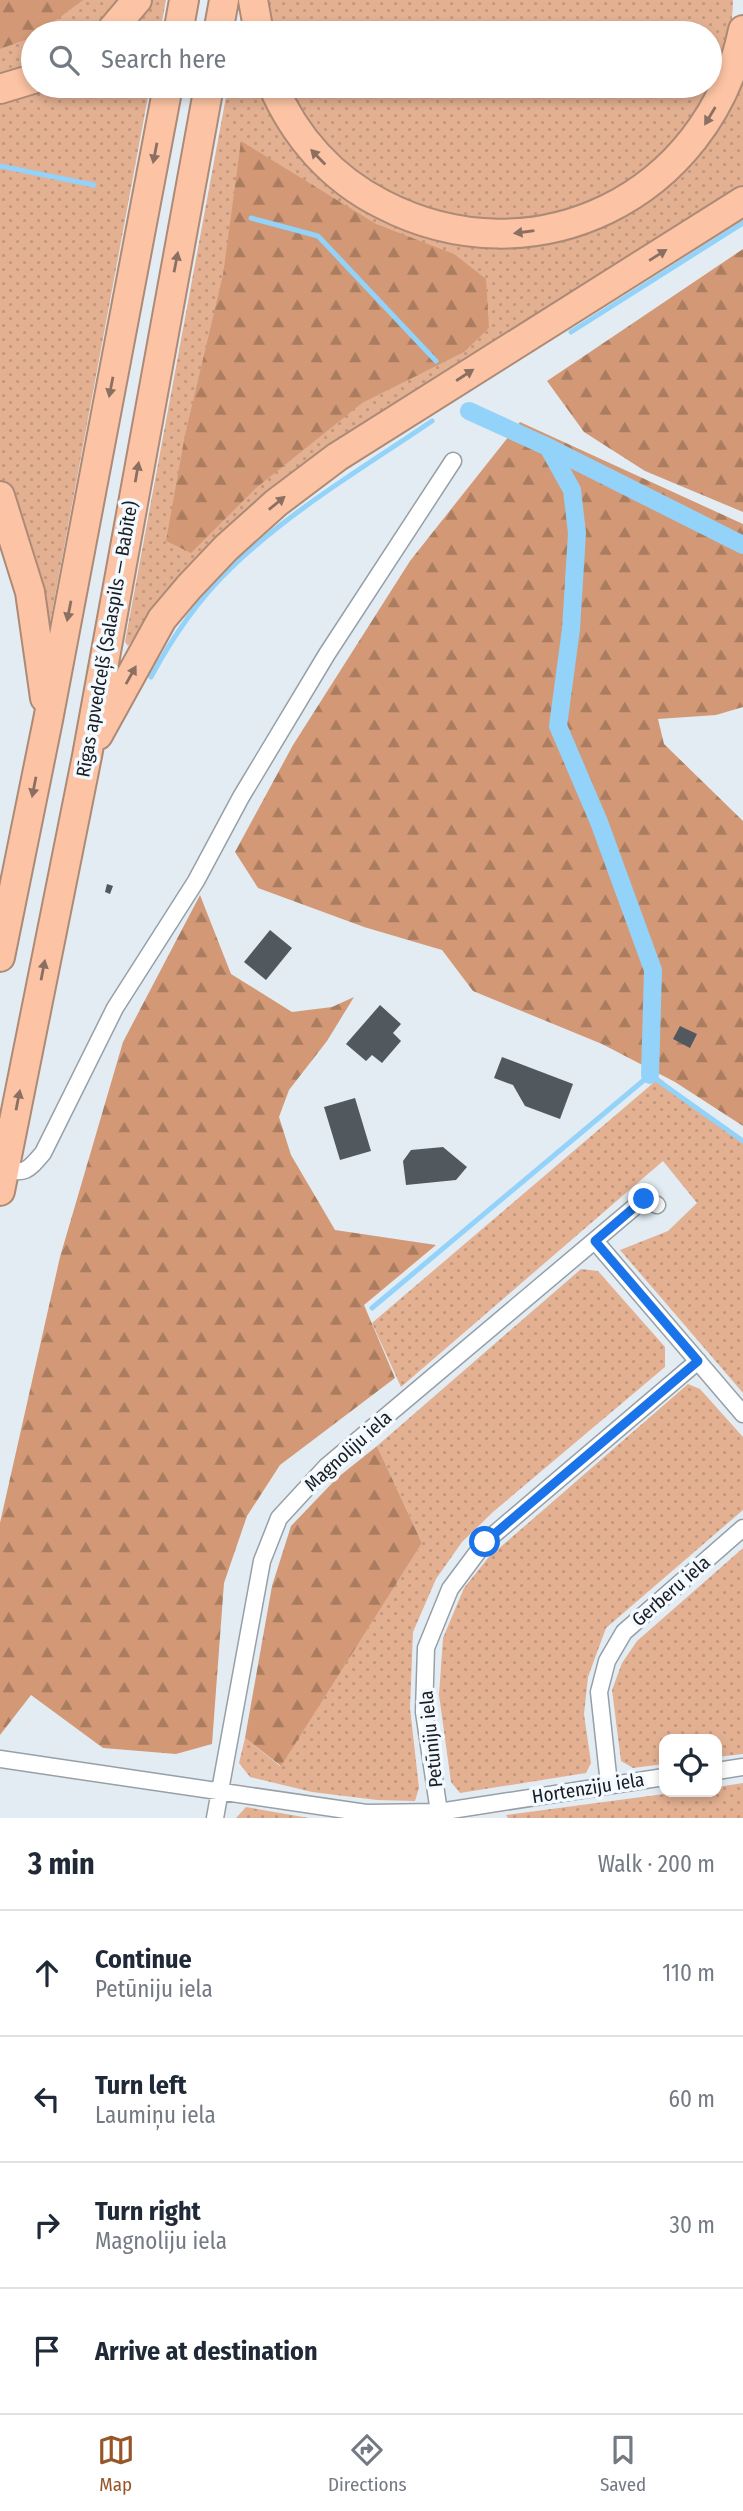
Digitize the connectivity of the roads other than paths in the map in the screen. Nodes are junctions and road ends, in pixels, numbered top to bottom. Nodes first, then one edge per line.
1 (137, 0) edge
2 (184, 0) edge
3 (224, 0) edge
4 (253, 0) edge
5 (119, 21) edge
6 (180, 21) edge
7 (220, 21) edge
8 (257, 21) edge
9 (743, 30) edge
10 (21, 83) edge
11 (0, 89) edge
12 (722, 95) edge
13 (166, 98) edge
14 (207, 98) edge
15 (279, 98) edge
16 (720, 98) edge
17 (743, 201) edge
18 (453, 461) dead end
19 (0, 496) edge
20 (48, 720) junction
21 (86, 756) junction
22 (0, 957) edge
23 (2, 1180) edge
24 (657, 1205) dead end
25 (595, 1241) junction
26 (698, 1361) junction
27 (743, 1414) edge
28 (743, 1528) edge
29 (0, 1759) edge
30 (743, 1767) edge
31 (722, 1769) edge
32 (659, 1778) edge
33 (609, 1784) junction
34 (221, 1792) junction
35 (439, 1812) junction
36 (215, 1818) edge

1 - 5 highway
2 - 6 highway
3 - 7 highway
4 - 8 highway
9 -> 12 highway
10 - 11 highway
13 -> 20 highway
21 -> 14 highway, Rīgas apvedceļš (Salaspils — Babīte)
16 -> 15 highway
21 -> 17 highway
18 - 23 street
19 - 20 highway
20 -> 22 highway
23 -> 21 highway, Rīgas apvedceļš (Salaspils — Babīte)
24 - 25 street, Magnoliju iela
25 - 26 street
25 - 34 street, Magnoliju iela
26 - 27 street
26 - 35 street, Petūniju iela
28 - 33 street, Gerberu iela
29 - 34 street, Hortenziju iela
30 - 31 street
32 - 33 street, Hortenziju iela
33 - 35 street, Hortenziju iela
34 - 35 street, Hortenziju iela
34 - 36 street, Magnoliju iela

